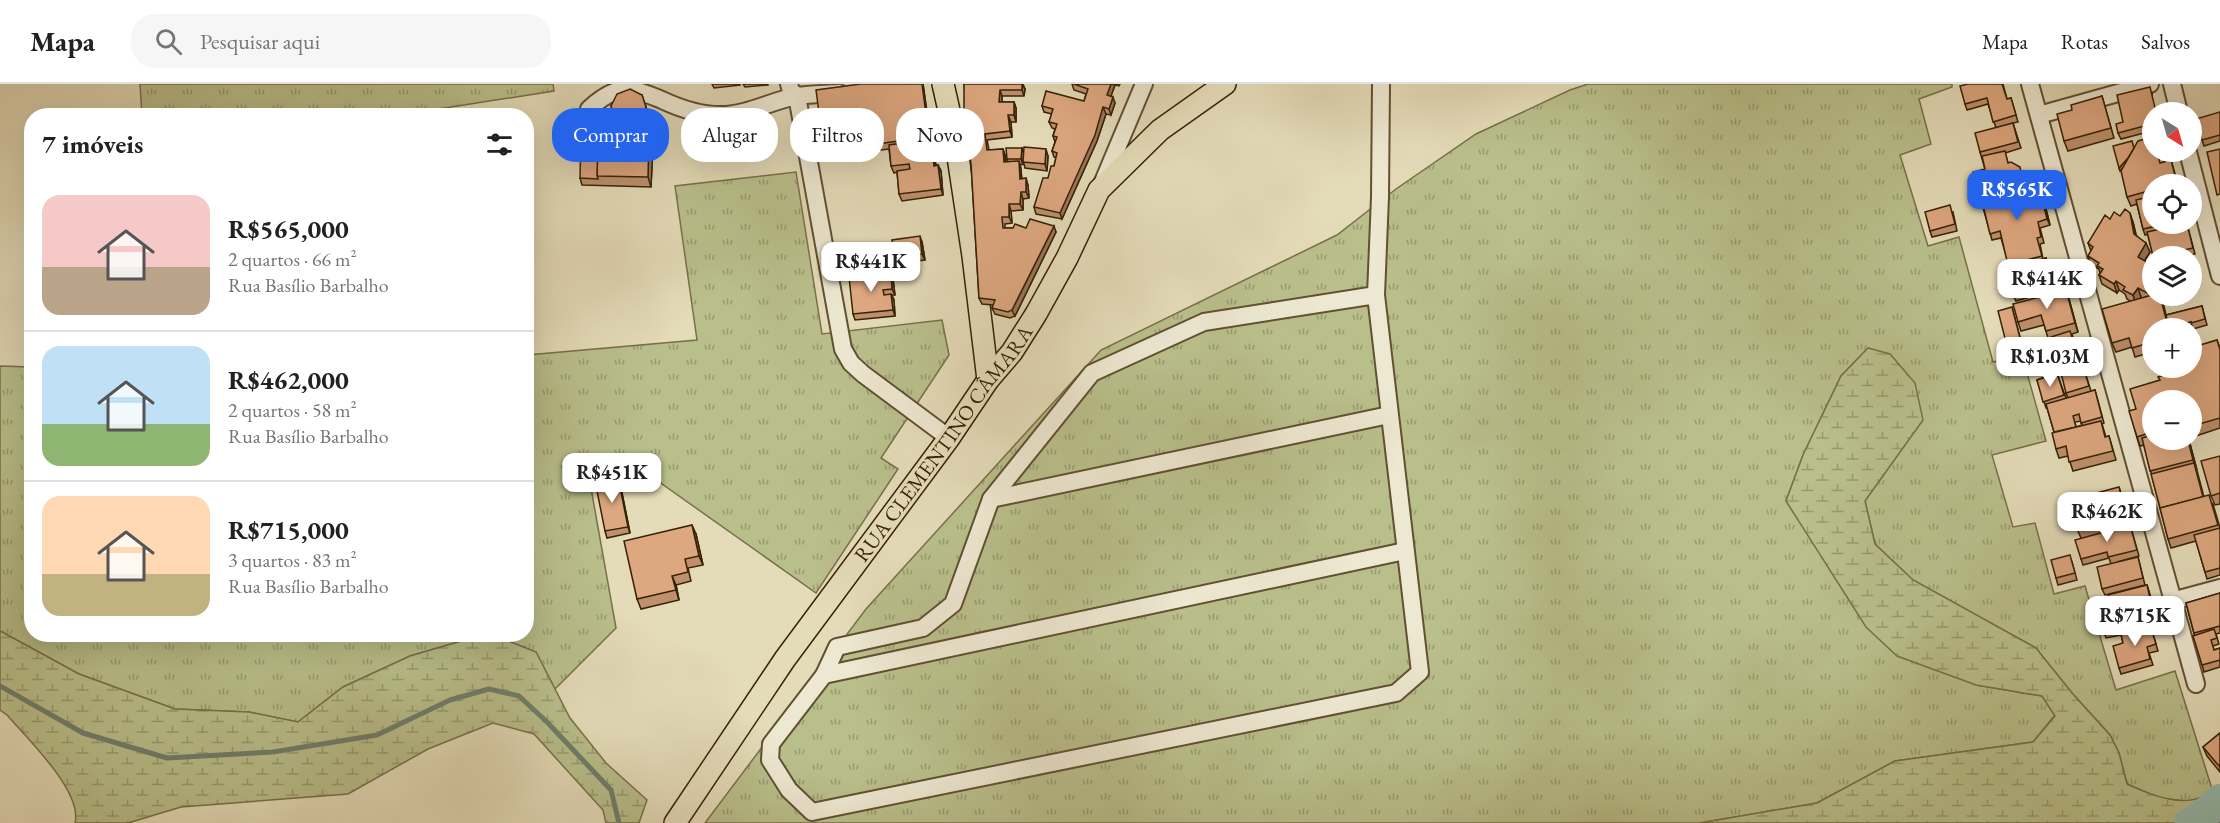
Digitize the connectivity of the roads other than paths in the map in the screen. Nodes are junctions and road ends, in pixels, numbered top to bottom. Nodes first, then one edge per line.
1 (1144, 84) edge
2 (1225, 84) edge
3 (1381, 84) edge
4 (2031, 84) edge
5 (2150, 84) edge
6 (2172, 84) edge
7 (946, 87) edge
8 (793, 90) edge
9 (855, 90) edge
10 (2176, 102) edge
11 (590, 108) edge
12 (2039, 115) junction
13 (2191, 162) edge
14 (1100, 190) junction
15 (2213, 226) edge
16 (2220, 276) edge
17 (1376, 295) junction
18 (988, 380) junction
19 (1389, 415) junction
20 (949, 438) junction
21 (991, 499) junction
22 (1405, 551) junction
23 (2220, 588) edge
24 (2172, 601) junction
25 (824, 675) junction
26 (2196, 684) dead end
27 (675, 823) edge

1 - 14 street
2 - 14 main road, RUA CLEMENTINO CÂMARA
3 - 17 street
4 - 12 street
5 - 12 street
6 - 10 street
7 - 18 main road
8 - 9 street
8 - 11 street
8 - 20 street
12 - 24 street
13 - 15 street
14 - 18 main road, RUA CLEMENTINO CÂMARA
15 - 16 street
17 - 19 street
17 - 21 street
18 - 20 main road, RUA CLEMENTINO CÂMARA
19 - 21 street
19 - 22 street
20 - 27 main road, RUA CLEMENTINO CÂMARA
21 - 25 street
22 - 25 street
22 - 25 street
23 - 24 street
24 - 26 street

